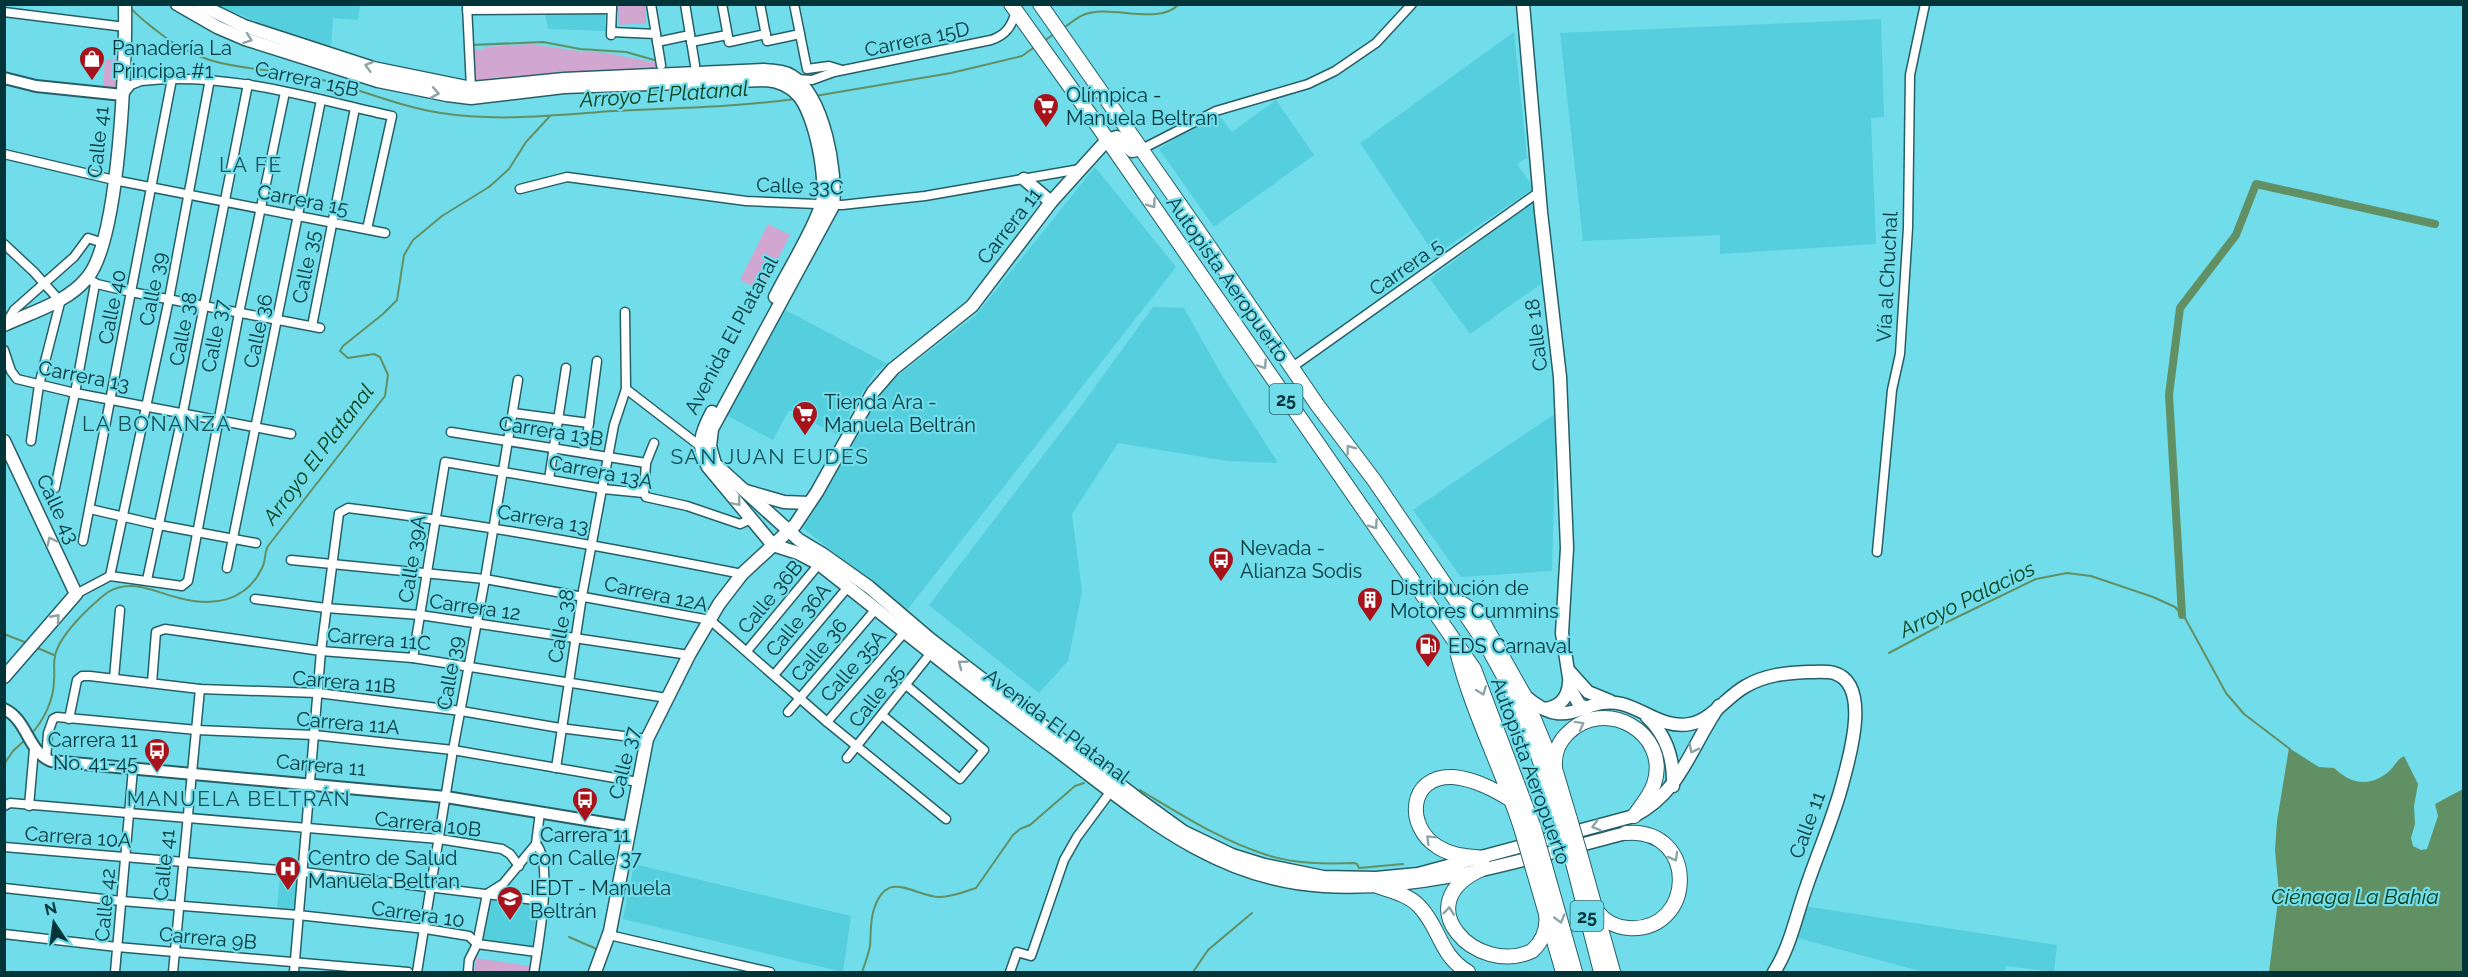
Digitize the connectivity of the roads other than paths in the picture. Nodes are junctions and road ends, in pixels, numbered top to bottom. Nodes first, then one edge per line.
1 (177, 4) edge
2 (199, 4) edge
3 (651, 4) edge
4 (685, 4) edge
5 (722, 4) edge
6 (760, 4) edge
7 (794, 4) edge
8 (1412, 4) edge
9 (1523, 4) edge
10 (1925, 4) edge
11 (467, 7) edge
12 (502, 7) edge
13 (539, 7) edge
14 (573, 7) edge
15 (612, 7) edge
16 (1014, 8) edge
17 (1044, 10) edge
18 (4, 12) edge
19 (125, 15) edge
20 (800, 34) junction
21 (656, 38) junction
22 (728, 38) junction
23 (766, 38) junction
24 (691, 39) junction
25 (661, 64) dead end
26 (695, 65) dead end
27 (845, 70) junction
28 (4, 78) edge
29 (172, 79) junction
30 (210, 79) junction
31 (794, 82) junction
32 (248, 84) junction
33 (471, 88) junction
34 (285, 92) junction
35 (123, 95) junction
36 (321, 100) junction
37 (356, 108) junction
38 (1107, 140) junction
39 (1142, 149) junction
40 (4, 154) edge
41 (1080, 169) junction
42 (1024, 178) junction
43 (114, 180) junction
44 (151, 187) junction
45 (520, 189) dead end
46 (1539, 192) junction
47 (188, 194) junction
48 (225, 202) junction
49 (1051, 202) junction
50 (827, 205) junction
51 (260, 209) junction
52 (296, 216) junction
53 (331, 223) junction
54 (367, 229) junction
55 (385, 233) dead end
56 (103, 243) junction
57 (5, 245) edge
58 (91, 281) junction
59 (45, 284) junction
60 (131, 292) junction
61 (60, 299) junction
62 (169, 299) junction
63 (204, 305) junction
64 (625, 312) dead end
65 (239, 313) junction
66 (278, 320) junction
67 (4, 325) edge
68 (4, 350) edge
69 (597, 361) dead end
70 (566, 368) dead end
71 (1291, 368) junction
72 (518, 380) dead end
73 (39, 385) junction
74 (626, 389) junction
75 (75, 393) junction
76 (111, 398) junction
77 (145, 405) junction
78 (183, 412) junction
79 (513, 413) junction
80 (218, 420) junction
81 (558, 420) junction
82 (589, 423) junction
83 (254, 427) junction
84 (451, 432) dead end
85 (291, 434) dead end
86 (4, 441) edge
87 (31, 441) dead end
88 (508, 441) junction
89 (654, 443) dead end
90 (700, 446) junction
91 (553, 448) junction
92 (585, 453) junction
93 (610, 456) junction
94 (8, 459) edge
95 (646, 463) junction
96 (443, 465) joint
97 (502, 472) junction
98 (549, 479) junction
99 (55, 488) dead end
100 (603, 489) junction
101 (741, 489) junction
102 (644, 493) junction
103 (809, 503) junction
104 (90, 509) junction
105 (124, 515) junction
106 (436, 519) junction
107 (751, 519) junction
108 (159, 525) junction
109 (492, 527) junction
110 (789, 531) junction
111 (196, 532) junction
112 (231, 539) junction
113 (83, 541) dead end
114 (256, 543) dead end
115 (594, 544) junction
116 (773, 545) junction
117 (1878, 552) dead end
118 (807, 557) junction
119 (291, 560) dead end
120 (756, 561) junction
121 (332, 564) junction
122 (819, 564) junction
123 (227, 568) dead end
124 (427, 574) junction
125 (742, 574) junction
126 (110, 576) junction
127 (485, 579) junction
128 (147, 580) junction
129 (848, 587) junction
130 (76, 594) junction
131 (582, 596) junction
132 (255, 599) dead end
133 (1456, 599) junction
134 (326, 608) junction
135 (120, 609) dead end
136 (875, 610) junction
137 (420, 615) junction
138 (710, 620) junction
139 (476, 623) junction
140 (904, 633) junction
141 (576, 638) junction
142 (1455, 640) junction
143 (321, 651) junction
144 (747, 651) junction
145 (930, 654) junction
146 (689, 655) junction
147 (413, 658) junction
148 (1565, 661) junction
149 (469, 666) junction
150 (774, 675) junction
151 (4, 677) edge
152 (114, 678) junction
153 (1569, 682) junction
154 (152, 683) junction
155 (568, 683) junction
156 (906, 686) junction
157 (1851, 686) joint
158 (200, 689) junction
159 (318, 693) junction
160 (1524, 695) junction
161 (667, 698) junction
162 (800, 698) junction
163 (1611, 702) junction
164 (1719, 706) junction
165 (4, 709) edge
166 (1543, 709) junction
167 (1586, 709) junction
168 (460, 711) junction
169 (788, 711) dead end
170 (1642, 712) junction
171 (882, 715) junction
172 (69, 719) junction
173 (827, 722) junction
174 (560, 728) junction
175 (197, 730) junction
176 (1044, 732) junction
177 (314, 735) junction
178 (646, 739) junction
179 (33, 746) junction
180 (856, 746) junction
181 (453, 750) junction
182 (846, 758) dead end
183 (46, 759) junction
184 (556, 768) junction
185 (134, 769) junction
186 (1556, 772) junction
187 (192, 773) junction
188 (638, 782) junction
189 (312, 784) junction
190 (1672, 786) junction
191 (1111, 791) junction
192 (446, 797) junction
193 (1513, 801) junction
194 (4, 806) edge
195 (29, 806) junction
196 (540, 812) junction
197 (130, 813) junction
198 (1634, 816) junction
199 (188, 819) junction
200 (946, 819) dead end
201 (1566, 820) junction
202 (629, 826) junction
203 (307, 829) junction
204 (1528, 830) junction
205 (1626, 832) joint
206 (439, 839) junction
207 (536, 844) junction
208 (4, 847) edge
209 (125, 857) junction
210 (1576, 858) junction
211 (184, 861) junction
212 (1482, 864) junction
213 (519, 866) junction
214 (1539, 867) junction
215 (303, 872) junction
216 (1377, 886) junction
217 (432, 887) junction
218 (4, 888) edge
219 (487, 894) junction
220 (121, 901) junction
221 (543, 901) junction
222 (179, 906) junction
223 (1597, 911) junction
224 (1546, 913) junction
225 (298, 915) junction
226 (426, 929) junction
227 (4, 934) edge
228 (609, 934) junction
229 (477, 944) junction
230 (117, 947) junction
231 (174, 952) junction
232 (537, 952) junction
233 (295, 962) junction
234 (115, 972) edge
235 (173, 972) edge
236 (294, 972) edge
237 (408, 972) edge
238 (417, 972) edge
239 (468, 972) edge
240 (534, 972) edge
241 (595, 972) edge
242 (770, 972) edge
243 (1010, 972) edge
244 (1468, 972) edge
245 (1563, 972) edge
246 (1575, 972) edge
247 (1601, 972) edge
248 (1612, 972) edge
249 (1773, 972) edge

1 -> 31 main road
33 -> 2 main road
3 - 21 street
4 - 24 street
5 - 22 street
6 - 23 street
7 - 20 street
8 - 39 street
9 - 46 main road, Calle 18
10 - 117 street, Vía al Chuchal
11 - 12 street
11 - 33 street
12 - 13 street
13 - 14 street
14 - 15 street
15 - 21 street
16 - 27 street, Carrera 15D
16 - 38 highway, Autopista Aeropuerto / 25
17 - 39 highway, Autopista Aeropuerto / 25
18 - 19 street
19 - 35 main road, Calle 41
20 - 23 street
20 - 27 street, Carrera 15D
21 - 24 street
21 - 25 street
22 - 23 street
22 - 24 street
24 - 26 street
27 - 31 street, Carrera 15D
28 - 35 street
29 - 30 street, Carrera 15B
29 - 35 street, Carrera 15B
29 - 44 street, Calle 40
30 - 32 street, Carrera 15B
30 - 47 street, Calle 39
31 - 33 main road
31 - 50 main road, Avenida El Platanal
32 - 34 street, Carrera 15B
32 - 48 street, Calle 38
34 - 36 street, Carrera 15B
34 - 51 street, Calle 37
35 - 43 main road, Calle 41
36 - 37 street, Carrera 15B
36 - 52 street, Calle 36
37 - 53 street, Calle 35
37 - 54 street, Carrera 15B
38 - 39 main road
38 - 41 main road, Carrera 11
38 -> 142 highway, Autopista Aeropuerto / 25
39 - 71 highway, Autopista Aeropuerto / 25
40 - 43 street, Carrera 15
41 - 42 street, Calle 33C
41 - 49 main road, Carrera 11
42 - 49 main road
42 - 50 street, Calle 33C
43 - 44 street, Carrera 15
43 - 56 main road, Calle 41
44 - 47 street, Carrera 15
44 - 60 street, Calle 40
45 - 50 street, Calle 33C
46 - 71 street, Carrera 5
46 - 148 main road, Calle 18
47 - 48 street, Carrera 15
47 - 62 street, Calle 39
48 - 51 street, Carrera 15
48 - 63 street, Calle 38
49 - 103 main road, Carrera 11
50 - 90 main road, Avenida El Platanal
50 - 101 main road, Avenida El Platanal
51 - 52 street, Carrera 15
51 - 65 street, Calle 37
52 - 53 street, Carrera 15
52 - 66 street, Calle 36
53 - 54 street, Carrera 15
53 - 66 street, Calle 35
54 - 55 street, Carrera 15
56 - 58 main road, Calle 41
56 - 59 street
57 - 59 street
58 - 60 street
58 - 61 main road
58 - 75 street, Calle 41
59 - 61 street
59 - 67 street
60 - 62 street
60 - 76 street, Calle 40
61 - 67 main road
61 - 73 street
62 - 63 street
62 - 77 street, Calle 39
63 - 65 street
63 - 78 street, Calle 38
64 - 74 street, Calle 38
65 - 66 street
65 - 80 street, Calle 37
66 - 83 street, Calle 36
68 - 73 street, Carrera 13
69 - 82 street
70 - 81 street
133 -> 71 highway, Autopista Aeropuerto / 25
72 - 79 street, Calle 39
73 - 75 street, Carrera 13
73 - 87 street
74 - 90 street
74 - 93 street, Calle 38
75 - 76 street, Carrera 13
75 - 99 street, Calle 41
76 - 77 street, Carrera 13
76 - 104 street, Calle 40
77 - 78 street, Carrera 13
77 - 105 street, Calle 39
78 - 80 street, Carrera 13
78 - 108 street, Calle 38
79 - 81 street
79 - 88 street, Calle 39
80 - 83 street, Carrera 13
80 - 111 street, Calle 37
81 - 82 street
81 - 91 street
82 - 92 street
83 - 85 street, Carrera 13
83 - 112 street, Calle 36
84 - 88 street, Carrera 13B
86 - 94 main road, Calle 43
88 - 91 street, Carrera 13B
88 - 97 street, Calle 39
89 - 95 street
90 -> 107 main road, Avenida El Platanal
91 - 92 street, Carrera 13B
91 - 98 street
92 - 93 street, Carrera 13B
93 - 95 street, Carrera 13B
93 - 100 street, Calle 38
130 -> 94 main road, Calle 43
95 - 102 street
96 - 97 street, Carrera 13A
96 - 106 street, Calle 39A
97 - 98 street, Carrera 13A
97 - 109 street, Calle 39
98 - 100 street, Carrera 13A
100 - 102 street, Carrera 13A
100 - 115 street, Calle 38
101 - 103 main road
101 - 110 main road, Avenida El Platanal
102 - 107 street, Carrera 13A
103 - 110 main road, Carrera 11
104 - 105 street
104 - 113 street, Calle 40
105 - 108 street
105 - 126 street, Calle 39
106 - 109 street, Carrera 13
106 - 121 street, Carrera 13
106 - 124 street, Calle 39A
107 - 116 main road, Avenida El Platanal
108 - 111 street
108 - 128 street, Calle 38
109 - 115 street, Carrera 13
109 - 127 street, Calle 39
110 - 116 main road, Calle 37
176 -> 110 main road, Avenida El Platanal
111 - 112 street
111 - 128 street, Calle 37
112 - 114 street
112 - 123 street, Calle 36
115 - 125 street, Carrera 13
115 - 131 street, Calle 38
116 - 118 main road, Avenida El Platanal
116 - 120 main road, Calle 37
118 - 120 main road
118 - 122 main road, Avenida El Platanal
119 - 121 street, Carrera 12A
120 - 125 main road, Calle 37
121 - 124 street, Carrera 12A
121 - 134 street
122 - 129 main road, Avenida El Platanal
122 - 144 street, Calle 36B
124 - 127 street, Carrera 12A
124 - 137 street, Calle 39A
125 - 138 main road, Calle 37
126 - 128 street
126 - 130 street
127 - 131 street, Carrera 12A
127 - 139 street, Calle 39
129 - 136 main road, Avenida El Platanal
129 - 150 street, Calle 36A
151 -> 130 main road
131 - 138 street, Carrera 12A
131 - 141 street, Calle 38
132 - 134 street, Carrera 12
133 - 160 highway
133 - 201 highway, Autopista Aeropuerto / 25
134 - 137 street, Carrera 12
134 - 143 street
135 - 152 street
136 - 140 main road, Avenida El Platanal
136 - 162 street, Calle 36
137 - 139 street, Carrera 12
137 - 147 street, Calle 39A
138 - 144 street, Carrera 12A
138 - 146 main road, Calle 37
139 - 141 street, Carrera 12
139 - 149 street, Calle 39
140 - 145 main road, Avenida El Platanal
140 - 173 street, Calle 35A
141 - 146 street, Carrera 12
141 - 155 street, Calle 38
142 - 193 highway
142 -> 204 highway, Autopista Aeropuerto / 25
143 - 147 street, Carrera 11C
143 - 154 street, Carrera 11C
143 - 159 street
144 - 150 street, Carrera 12A
145 - 156 street, Calle 35
145 - 176 main road, Avenida El Platanal
146 - 161 main road, Calle 37
147 - 149 street, Carrera 11C
148 - 153 main road, Calle 18
148 - 163 main road, Calle 18
149 - 155 street, Carrera 11C
149 - 168 street, Calle 39
150 - 162 street, Carrera 12A
152 - 154 street, Carrera 11B
152 - 172 street, Carrera 11B
153 - 166 main road
153 - 167 main road, Calle 18
154 - 158 street, Carrera 11B
155 - 161 street, Carrera 11C
155 - 174 street, Calle 38
156 - 171 street, Calle 35
156 - 171 street
157 - 164 main road, Avenida El Platanal
157 - 249 main road, Calle 11
158 - 159 street, Carrera 11B
158 - 175 street, Calle 41
159 - 168 street, Carrera 11B
159 - 177 street
160 - 166 main road
160 - 186 highway
161 - 178 main road, Calle 37
162 - 169 street, Calle 36
162 - 173 street, Carrera 12A
163 - 167 main road
163 - 170 main road, Avenida El Platanal
164 - 170 main road, Avenida El Platanal
164 -> 190 main road, Avenida El Platanal
165 - 179 street
166 - 167 main road
168 - 174 street, Carrera 11B
168 - 181 street, Calle 39
170 - 190 main road
171 - 180 street, Calle 35
172 - 175 street, Carrera 11A
172 - 183 street, Carrera 11A
173 - 180 street, Carrera 12A
174 - 178 street, Carrera 11B
174 - 184 street, Calle 38
175 - 177 street, Carrera 11A
175 - 187 street, Calle 41
176 - 191 main road, Avenida El Platanal
176 - 212 main road, Avenida El Platanal
177 - 181 street, Carrera 11A
177 - 189 street
178 - 188 main road, Calle 37
179 - 183 street
179 - 195 street
180 - 182 street, Calle 35
180 - 200 street, Carrera 12A
181 - 184 street, Carrera 11A
181 - 192 street, Calle 39
183 - 185 street, Carrera 11
184 - 188 street, Carrera 11A
185 - 187 street, Carrera 11
185 - 197 street, Calle 42
186 -> 198 highway
186 - 201 highway
187 - 189 street, Carrera 11
187 - 199 street, Calle 41
188 - 202 main road, Calle 37
189 - 192 street, Carrera 11
189 - 203 street
190 - 198 main road, Avenida El Platanal
191 - 216 main road, Avenida El Platanal
191 - 243 street
192 - 196 street, Carrera 11
192 - 206 street, Calle 39
193 - 204 highway
212 -> 193 highway
194 - 195 street, Carrera 10B
195 - 197 street, Carrera 10B
196 - 202 street, Carrera 11
196 - 207 street
197 - 199 street, Carrera 10B
197 - 209 street, Calle 42
198 -> 212 main road, Avenida El Platanal
199 - 203 street, Carrera 10B
199 - 211 street, Calle 41
201 - 210 highway, Autopista Aeropuerto / 25, bridge
202 - 228 main road, Calle 37
203 - 206 street, Carrera 10B
203 - 215 street
204 - 214 highway, Autopista Aeropuerto / 25, bridge
205 - 212 main road, Avenida El Platanal
205 -> 223 highway
206 - 213 street, Carrera 10B
206 - 217 street, Calle 39
207 - 213 street
207 - 221 street
208 - 209 street, Carrera 10A
209 - 211 street, Carrera 10A
209 - 220 street, Calle 42
210 - 223 highway
210 - 247 highway, Autopista Aeropuerto / 25
211 - 215 street, Carrera 10A
211 - 222 street, Calle 41
212 - 216 main road, Avenida El Platanal
224 -> 212 highway
213 - 219 street
214 - 224 highway
214 -> 246 highway, Autopista Aeropuerto / 25
215 - 217 street, Carrera 10A
215 - 225 street
216 - 244 highway
217 - 219 street, Carrera 10A
217 - 226 street, Calle 39
218 - 220 street, Carrera 10
219 - 221 street, Carrera 10A
219 - 229 street
220 - 222 street, Carrera 10
220 - 230 street, Calle 42
221 - 232 street
222 - 225 street, Carrera 10
222 - 231 street, Calle 41
223 - 248 highway
224 - 245 highway
225 - 226 street, Carrera 10
225 - 233 street
226 - 229 street, Carrera 10
226 - 238 street, Calle 39
227 - 230 street, Carrera 9B
228 - 241 main road, Calle 37
228 - 242 street
229 - 232 street, Carrera 10
229 - 239 street
230 - 231 street, Carrera 9B
230 - 234 street, Calle 42
231 - 233 street, Carrera 9B
231 - 235 street, Calle 41
232 - 240 street
233 - 236 street
233 - 237 street, Carrera 9B

